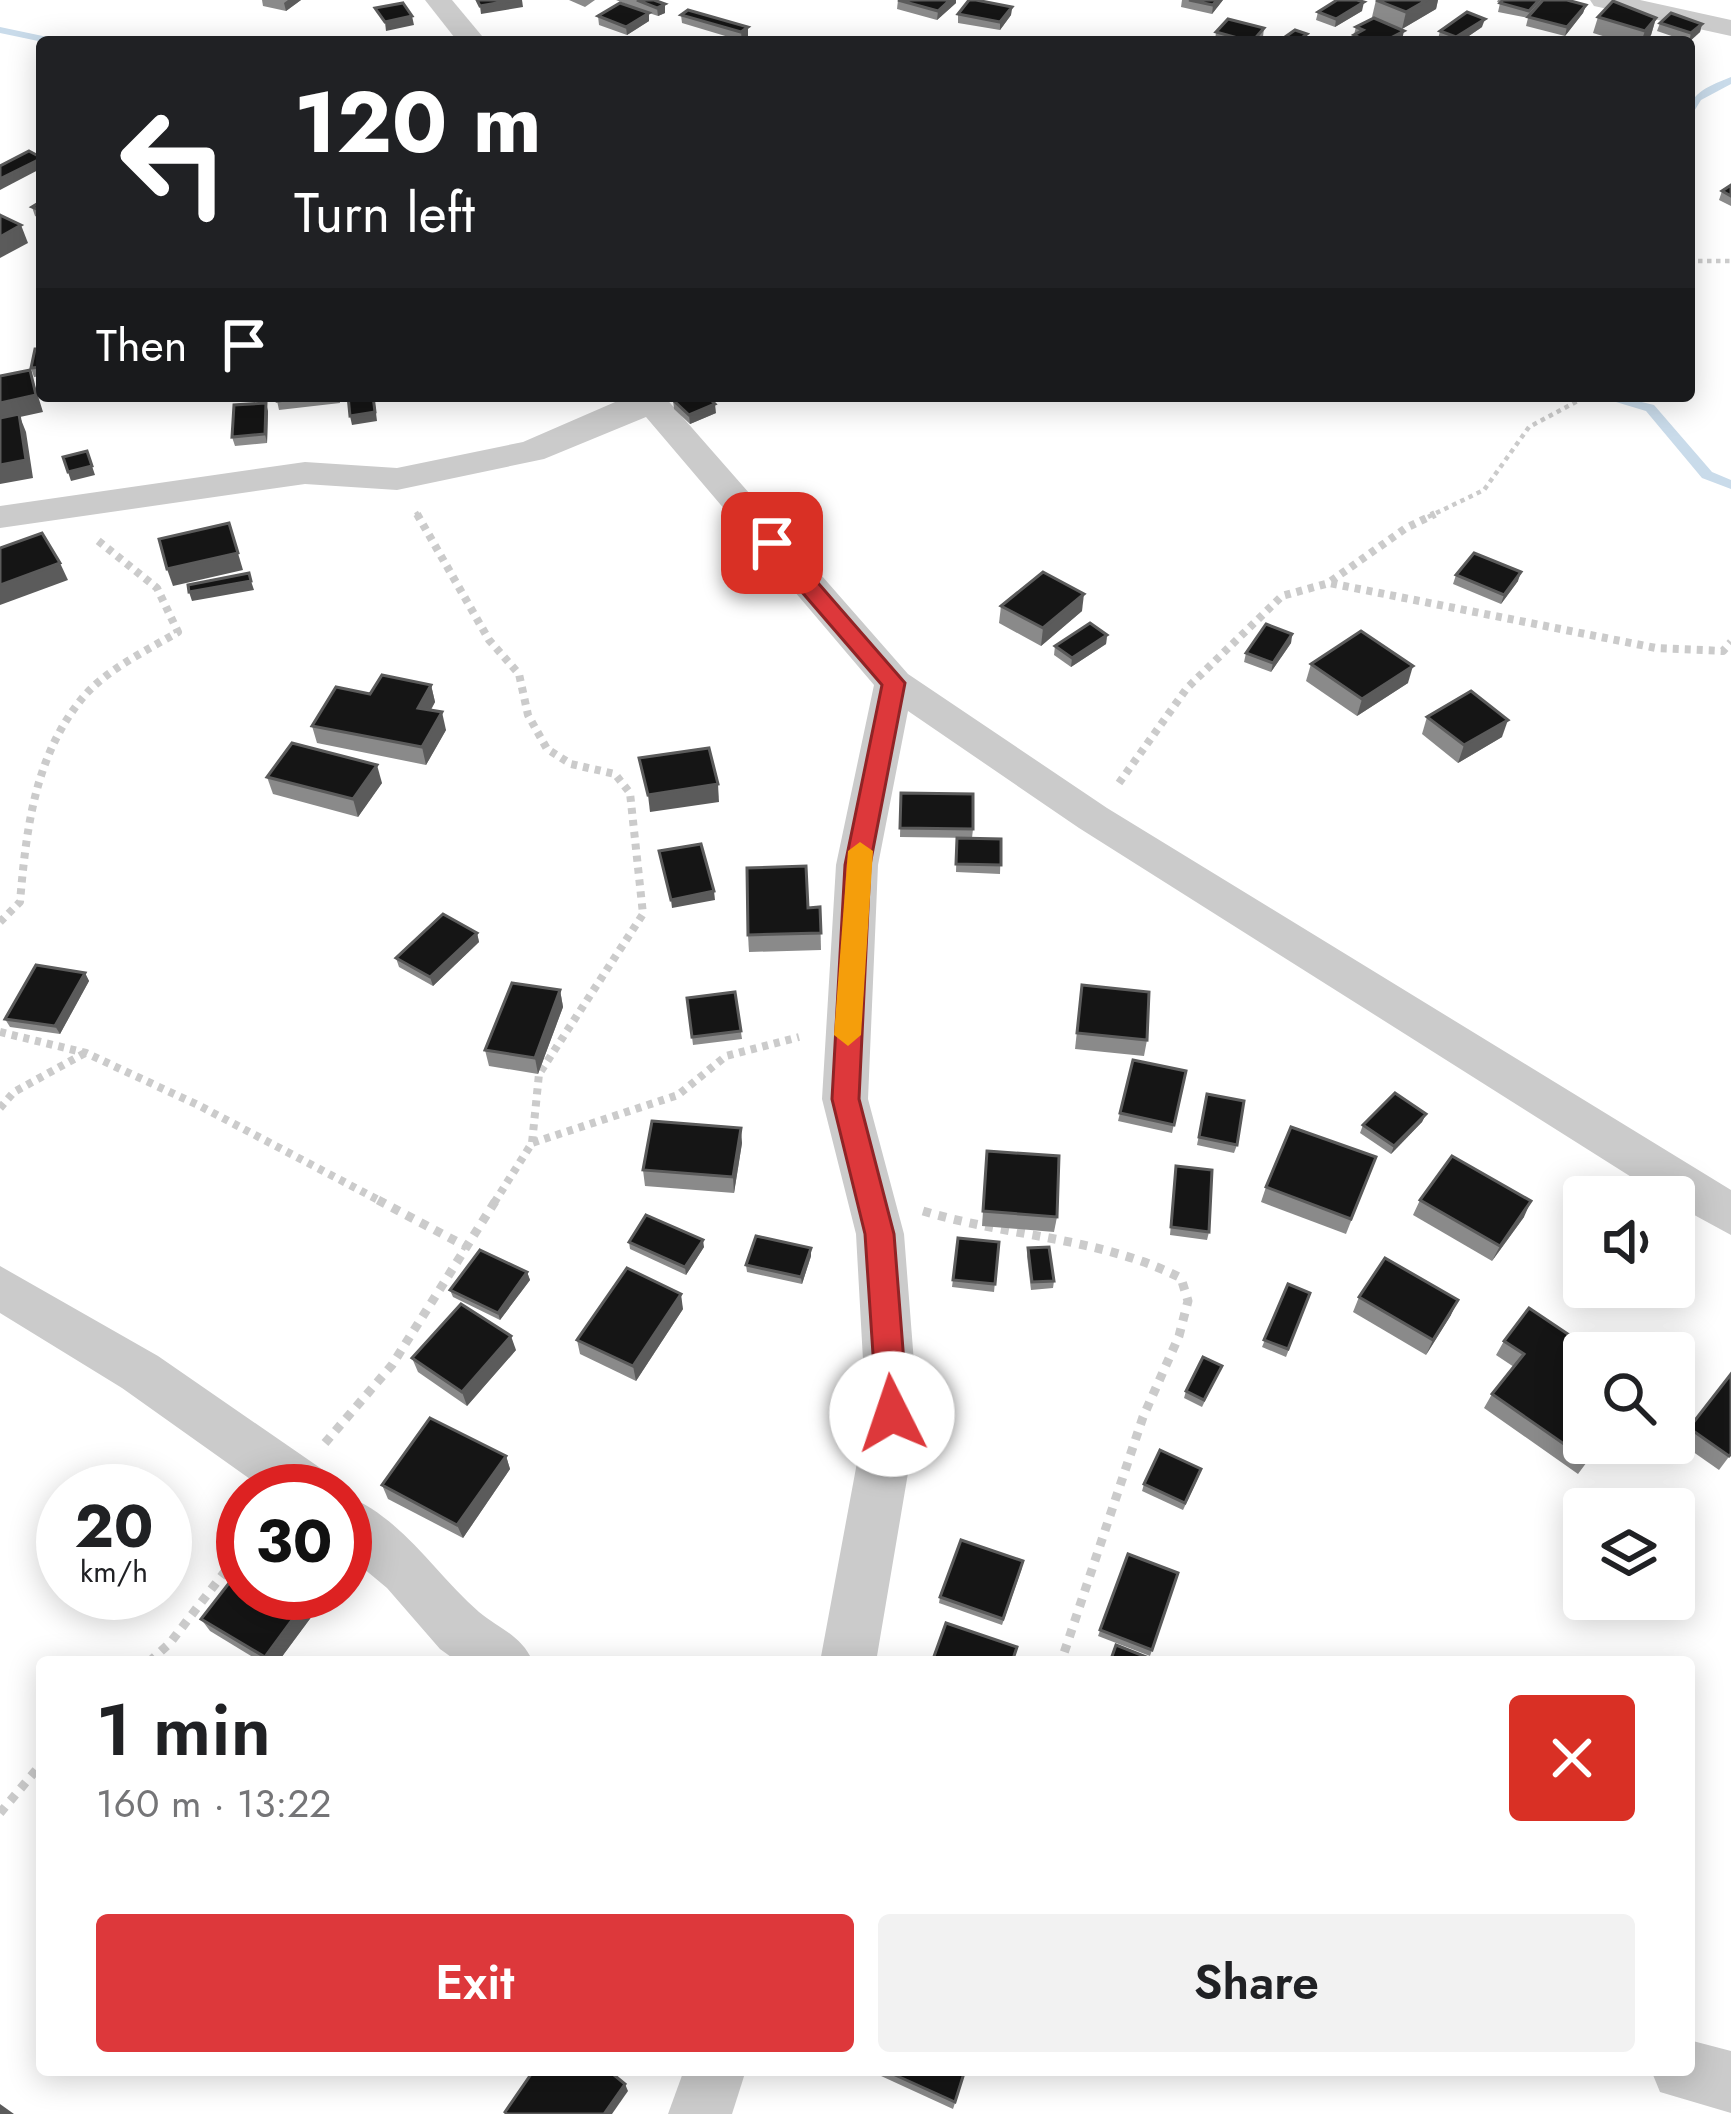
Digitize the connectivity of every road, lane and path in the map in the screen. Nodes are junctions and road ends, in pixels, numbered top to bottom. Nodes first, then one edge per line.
1 (438, 0) edge
2 (1603, 0) edge
3 (1731, 28) edge
4 (468, 36) edge
5 (1695, 261) edge
6 (1731, 261) edge
7 (643, 402) edge
8 (650, 402) edge
9 (1576, 402) edge
10 (398, 479) junction
11 (69, 506) junction
12 (0, 517) edge
13 (1329, 583) junction
14 (1731, 641) edge
15 (894, 683) junction
16 (1093, 818) junction
17 (0, 922) edge
18 (848, 1030) junction
19 (0, 1032) edge
20 (86, 1053) junction
21 (0, 1108) edge
22 (532, 1143) junction
23 (869, 1197) junction
24 (1731, 1215) edge
25 (467, 1246) junction
26 (0, 1287) edge
27 (272, 1464) edge
28 (318, 1464) edge
29 (372, 1542) edge
30 (216, 1583) edge
31 (156, 1656) edge
32 (497, 1656) edge
33 (849, 1656) edge
34 (1063, 1656) edge
35 (36, 1769) edge
36 (0, 1813) edge
37 (1695, 2073) edge
38 (713, 2076) edge
39 (1731, 2082) edge
40 (700, 2114) edge

1 - 4 street
2 - 3 street
5 - 6 path
7 - 10 street
8 - 15 street
9 - 13 path
10 - 11 street
10 - 22 path
11 - 12 street
11 - 17 path
13 - 14 path
13 - 16 path
15 - 16 street
15 - 18 street
16 - 24 street
18 - 22 path
18 - 23 street
19 - 20 path
20 - 21 path
20 - 25 path
22 - 25 path
23 - 33 street
23 - 34 path
25 - 28 path
26 - 27 street
29 - 32 street
30 - 31 path
35 - 36 path
37 - 39 street
38 - 40 street

